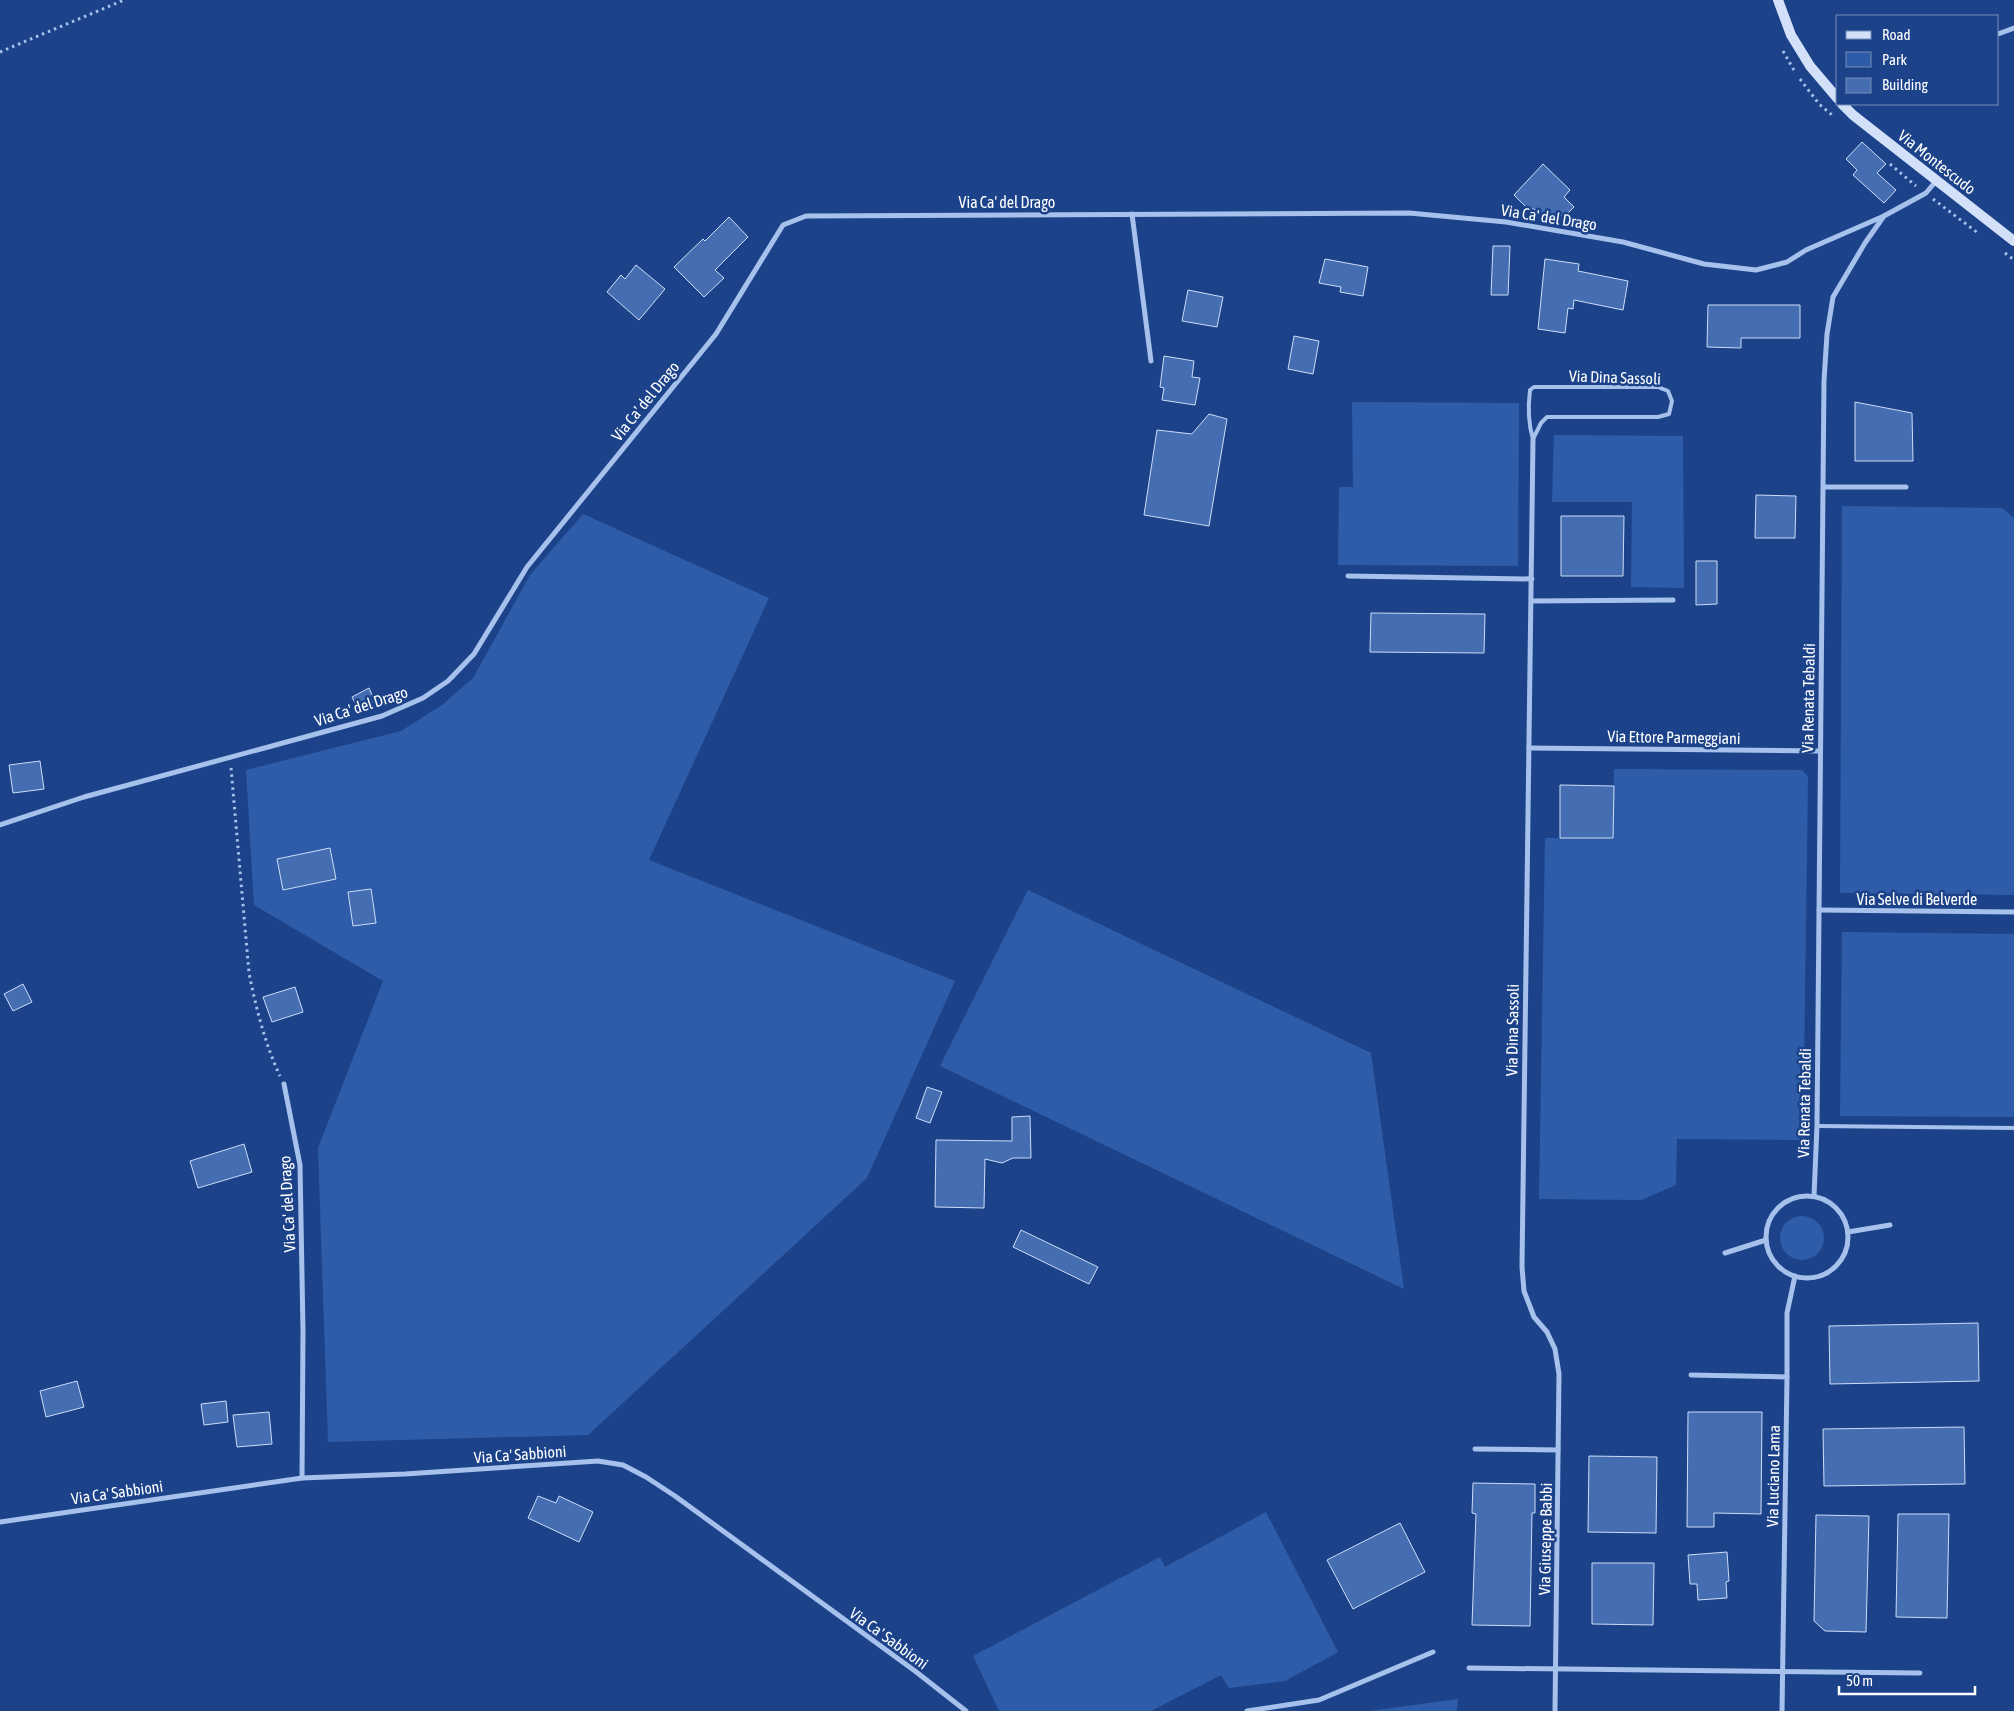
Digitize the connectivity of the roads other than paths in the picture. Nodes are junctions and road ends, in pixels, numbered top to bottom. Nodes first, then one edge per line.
1 (1778, 0) edge
2 (2014, 28) edge
3 (1999, 34) edge
4 (1836, 98) edge
5 (1843, 105) edge
6 (1936, 181) junction
7 (1132, 214) junction
8 (1884, 216) junction
9 (2014, 242) edge
10 (1151, 361) dead end
11 (1533, 439) junction
12 (1824, 487) junction
13 (1906, 488) dead end
14 (1348, 576) dead end
15 (1532, 579) junction
16 (1673, 600) dead end
17 (1532, 601) junction
18 (1529, 748) junction
19 (1820, 751) junction
20 (0, 825) edge
21 (1819, 910) junction
22 (2014, 912) edge
23 (284, 1084) road end
24 (1817, 1126) junction
25 (2014, 1128) edge
26 (1814, 1196) junction
27 (1890, 1225) dead end
28 (1848, 1232) junction
29 (1766, 1240) junction
30 (1725, 1253) dead end
31 (1795, 1276) junction
32 (1691, 1375) dead end
33 (1787, 1377) junction
34 (1475, 1449) dead end
35 (1558, 1450) junction
36 (302, 1478) junction
37 (0, 1522) edge
38 (1434, 1652) dead end
39 (1469, 1668) dead end
40 (1556, 1669) junction
41 (1782, 1671) junction
42 (1920, 1673) dead end
43 (966, 1711) edge
44 (1248, 1711) edge
45 (1555, 1711) edge
46 (1782, 1711) edge

1 - 4 street, Via Montescudo
2 - 3 street
5 - 6 street, Via Montescudo
6 - 8 street, Via Ca' del Drago
6 - 9 street, Via Montescudo
7 - 8 street, Via Ca' del Drago
7 - 10 street
7 - 20 street, Via Ca' del Drago
8 - 12 street, Via Renata Tebaldi
11 - 11 lane, Via Dina Sassoli
11 - 15 street, Via Dina Sassoli
12 - 13 street
12 - 19 street, Via Renata Tebaldi
14 - 15 street
15 - 17 street, Via Dina Sassoli
16 - 17 street
17 - 18 street, Via Dina Sassoli
18 - 19 street, Via Ettore Parmeggiani
18 - 35 street, Via Dina Sassoli
19 - 21 street, Via Renata Tebaldi
21 - 22 street, Via Selve di Belverde
21 - 24 street, Via Renata Tebaldi
23 - 36 street, Via Ca' del Drago
24 - 25 lane
24 - 26 street, Via Renata Tebaldi
26 - 28 street
26 - 29 street
27 - 28 street
28 - 31 street
29 - 30 street
29 - 31 street
31 - 33 street, Via Luciano Lama
32 - 33 street
33 - 41 street, Via Luciano Lama
34 - 35 street
35 - 40 street, Via Giuseppe Babbi
36 - 37 street, Via Ca' Sabbioni
36 - 43 street, Via Ca' Sabbioni
38 - 44 street
39 - 40 street
40 - 41 street
40 - 45 street, Via Giuseppe Babbi
41 - 42 street
41 - 46 street, Via Luciano Lama

